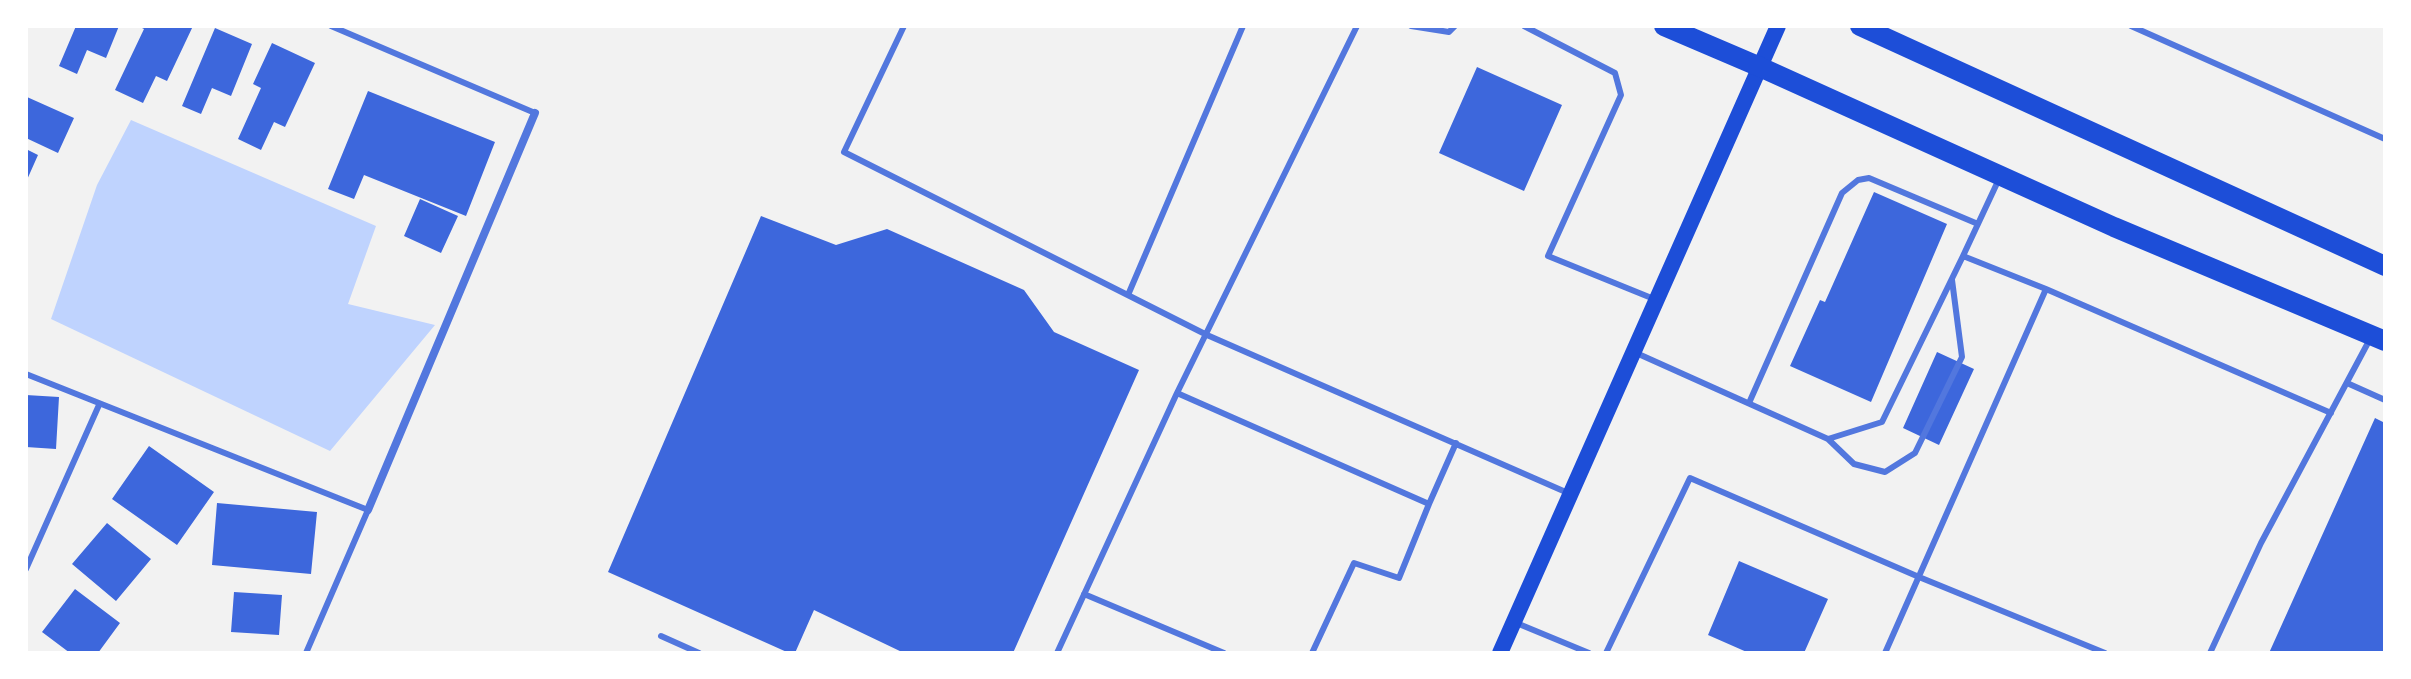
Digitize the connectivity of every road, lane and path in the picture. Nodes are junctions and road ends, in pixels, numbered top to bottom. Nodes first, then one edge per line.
1 (331, 26) edge
2 (904, 26) edge
3 (1243, 26) edge
4 (1357, 26) edge
5 (1411, 26) edge
6 (1455, 26) edge
7 (1524, 26) edge
8 (1664, 26) edge
9 (1778, 26) edge
10 (1860, 26) edge
11 (2131, 26) edge
12 (1760, 67) junction
13 (535, 113) joint
14 (2385, 139) edge
15 (2001, 176) junction
16 (1978, 224) junction
17 (1963, 256) junction
18 (2385, 266) edge
19 (1952, 279) junction
20 (2046, 289) junction
21 (1128, 295) junction
22 (1657, 300) junction
23 (1207, 335) junction
24 (2379, 338) edge
25 (1634, 352) junction
26 (26, 374) edge
27 (2347, 383) junction
28 (1177, 393) junction
29 (2385, 400) edge
30 (1749, 403) junction
31 (99, 405) junction
32 (2331, 413) junction
33 (1828, 439) junction
34 (1456, 443) junction
35 (1571, 494) junction
36 (1429, 504) junction
37 (368, 510) junction
38 (26, 569) edge
39 (1919, 577) junction
40 (1084, 594) junction
41 (1514, 622) junction
42 (661, 636) dead end
43 (306, 653) edge
44 (699, 653) edge
45 (1057, 653) edge
46 (1224, 653) edge
47 (1312, 653) edge
48 (1500, 653) edge
49 (1589, 653) edge
50 (1606, 653) edge
51 (1885, 653) edge
52 (2105, 653) edge
53 (2210, 653) edge

1 - 13 lane
2 - 21 lane
3 - 21 lane
4 - 23 lane
5 - 6 lane
7 - 22 lane
8 - 12 main road
9 - 12 main road
10 - 18 main road
11 - 14 lane
12 - 15 main road
12 - 22 main road
13 - 37 street
15 - 16 lane
15 - 24 main road
16 - 17 lane
16 - 30 lane
17 - 19 lane
17 - 20 lane
19 - 33 lane
19 - 33 lane
20 - 32 lane
20 - 39 lane
21 - 23 lane
22 - 25 main road
23 - 28 lane
23 - 34 lane
24 - 27 lane
25 - 30 lane
25 - 35 main road
26 - 31 lane
27 - 29 lane
27 - 32 lane
28 - 36 lane
28 - 40 lane
30 - 33 lane
31 - 37 lane
31 - 38 lane
32 - 53 lane
34 - 35 lane
34 - 36 lane
35 - 41 main road
36 - 47 lane
37 - 43 lane
39 - 50 lane
39 - 51 lane
39 - 52 lane
40 - 45 lane
40 - 46 lane
41 - 48 main road
41 - 49 lane
42 - 44 lane

